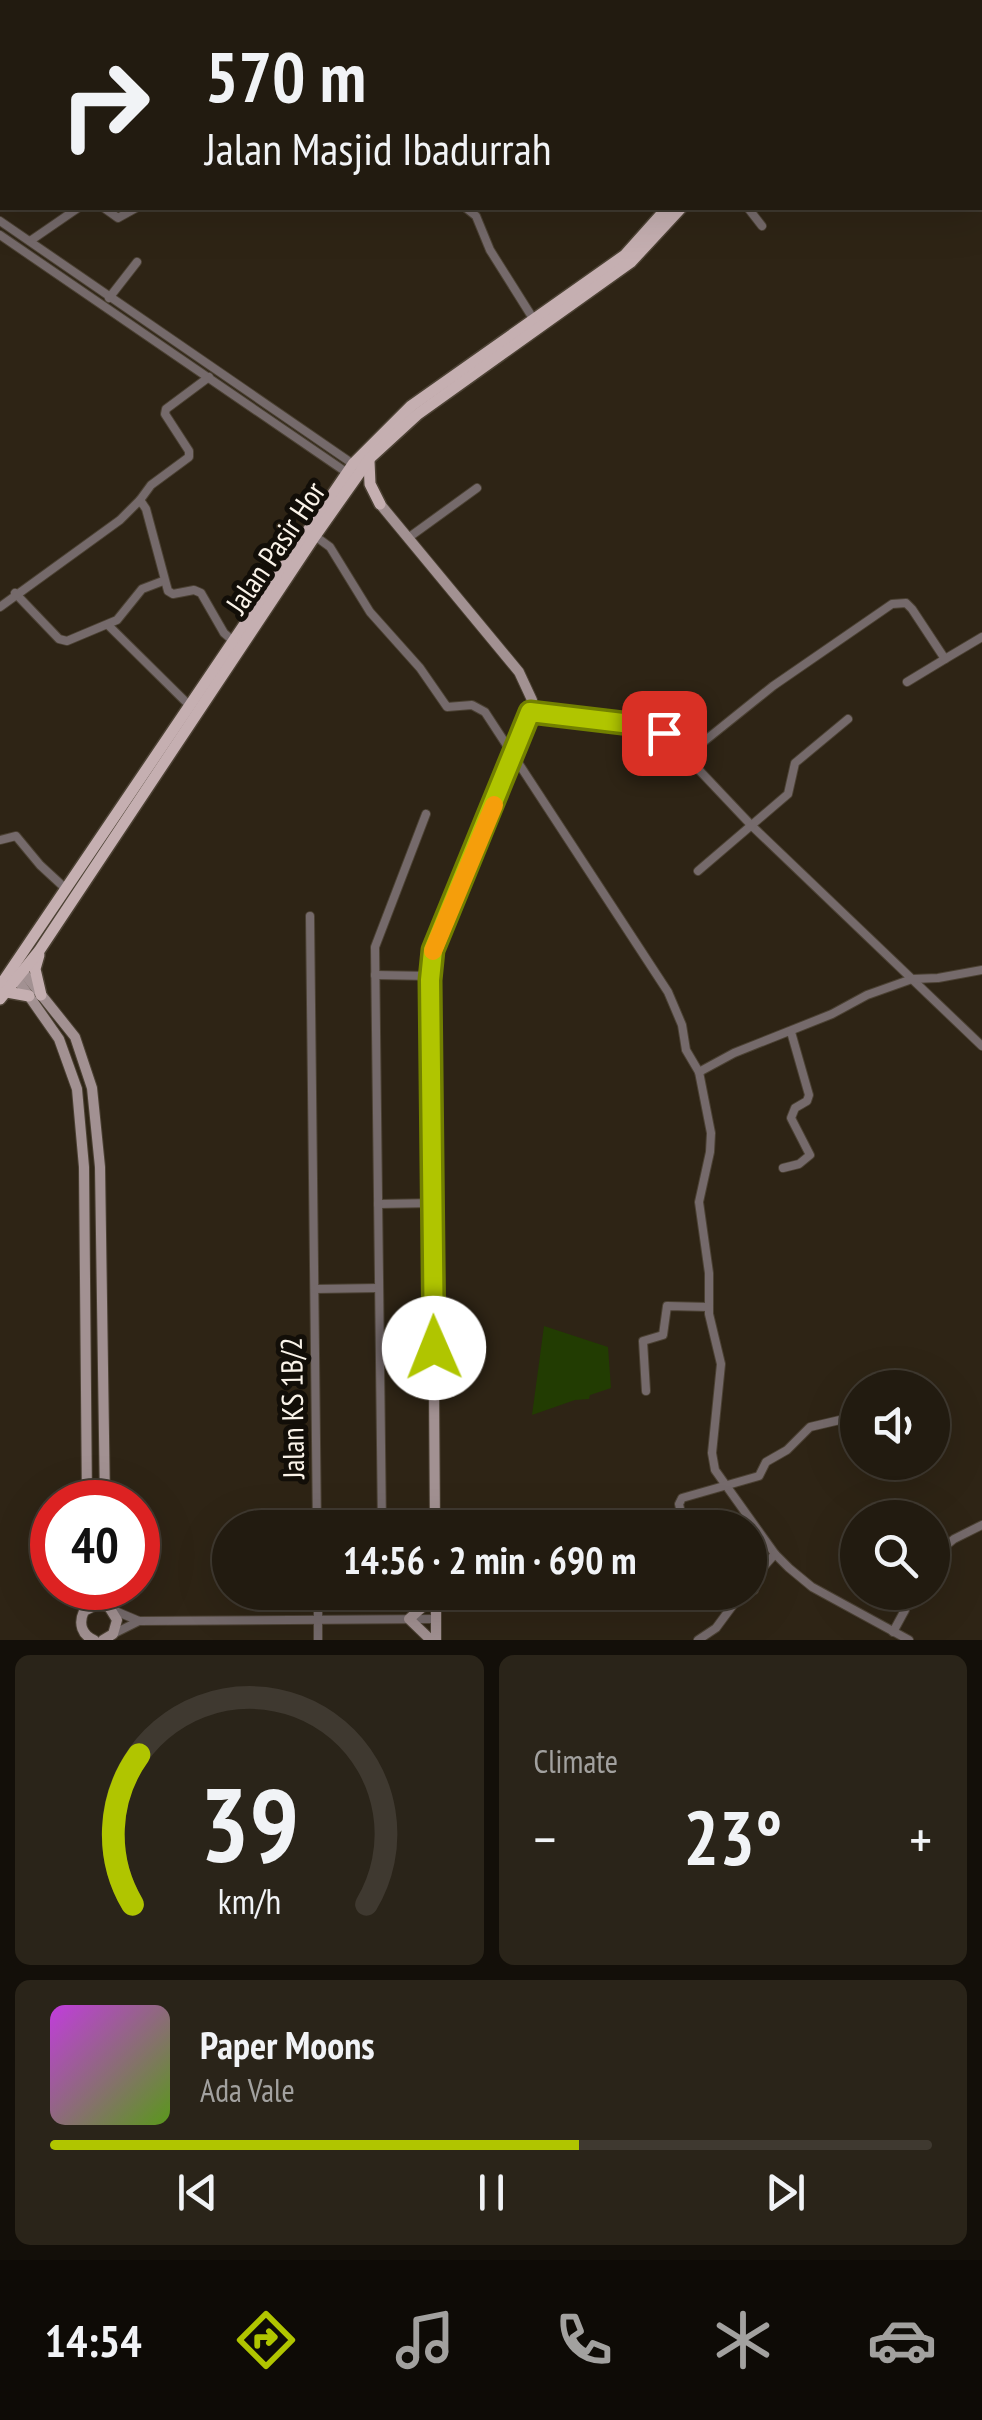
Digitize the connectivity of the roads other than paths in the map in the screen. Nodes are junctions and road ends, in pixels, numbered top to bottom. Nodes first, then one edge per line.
1 (75, 210) edge
2 (107, 210) edge
3 (132, 210) edge
4 (468, 210) edge
5 (665, 210) edge
6 (678, 210) edge
7 (750, 210) edge
8 (0, 221) edge
9 (762, 226) dead end
10 (0, 235) edge
11 (30, 242) junction
12 (138, 262) dead end
13 (110, 297) junction
14 (103, 305) junction
15 (534, 320) junction
16 (209, 377) junction
17 (370, 458) junction
18 (350, 468) junction
19 (477, 488) dead end
20 (344, 492) junction
21 (140, 500) junction
22 (380, 504) junction
23 (314, 536) junction
24 (408, 538) junction
25 (162, 581) junction
26 (15, 593) junction
27 (0, 607) edge
28 (108, 625) junction
29 (982, 637) edge
30 (232, 640) junction
31 (945, 658) junction
32 (907, 682) dead end
33 (188, 704) junction
34 (530, 712) junction
35 (848, 719) dead end
36 (686, 755) junction
37 (514, 758) junction
38 (426, 814) dead end
39 (752, 826) junction
40 (0, 840) edge
41 (698, 871) dead end
42 (67, 890) junction
43 (310, 916) dead end
44 (39, 950) junction
45 (982, 970) edge
46 (375, 975) junction
47 (20, 976) junction
48 (431, 976) junction
49 (912, 979) junction
50 (2, 992) edge
51 (35, 996) junction
52 (791, 1032) junction
53 (982, 1046) edge
54 (699, 1072) junction
55 (783, 1168) dead end
56 (432, 1203) junction
57 (378, 1204) junction
58 (85, 1287) junction
59 (101, 1287) junction
60 (378, 1288) junction
61 (314, 1289) junction
62 (709, 1307) junction
63 (646, 1391) dead end
64 (840, 1420) edge
65 (88, 1480) edge
66 (105, 1480) edge
67 (725, 1485) junction
68 (317, 1510) edge
69 (382, 1510) edge
70 (435, 1510) edge
71 (681, 1510) edge
72 (982, 1525) edge
73 (950, 1542) edge
74 (775, 1554) junction
75 (87, 1610) edge
76 (111, 1610) edge
77 (113, 1610) edge
78 (318, 1610) edge
79 (419, 1610) edge
80 (436, 1610) edge
81 (904, 1610) edge
82 (84, 1612) joint
83 (436, 1619) junction
84 (318, 1620) junction
85 (409, 1620) junction
86 (139, 1621) junction
87 (892, 1632) junction
88 (108, 1637) edge
89 (94, 1640) edge
90 (318, 1640) edge
91 (434, 1640) edge
92 (698, 1640) edge
93 (909, 1640) edge

1 - 11 street
2 - 3 street
4 - 15 street
5 - 15 main road, Jalan Pasir Hor
6 - 17 main road, Jalan Pasir Hor
7 - 9 street
8 - 11 street
10 - 14 street
11 - 13 street
12 - 13 street
13 - 14 street
13 - 18 street
14 - 16 street
15 - 18 main road, Jalan Pasir Hor
16 - 18 street
16 - 21 street
17 - 20 main road, Jalan Pasir Hor
17 - 22 main road
18 - 30 main road, Jalan Pasir Hor
19 - 24 street
20 - 22 main road
20 - 23 main road, Jalan Pasir Hor
21 - 25 street
21 - 26 street
22 - 24 street
23 - 37 street
23 - 44 main road, Jalan Pasir Hor
24 - 34 street
25 - 28 street
25 - 30 street
26 - 27 street
26 - 28 street
28 - 33 street
29 - 31 street
30 - 33 main road, Jalan Pasir Hor
31 - 32 street
31 - 36 street
33 - 42 main road, Jalan Pasir Hor
34 - 36 street
34 - 37 street
35 - 39 street
36 - 39 street
37 - 48 street
37 - 54 street
38 - 46 street
39 - 41 street
39 - 49 street
40 - 42 street
42 - 50 main road, Jalan Pasir Hor
43 - 61 street, Jalan KS 1B/2
44 - 47 main road, Jalan Pasir Hor
44 - 51 main road
45 - 49 street
46 - 48 street
46 - 57 street
47 - 50 main road, Jalan Pasir Hor
47 - 51 street
48 - 56 street
49 - 52 street
49 - 53 street
50 - 51 main road
51 - 58 street
51 - 59 street
52 - 54 street
52 - 55 street
54 - 62 street
56 - 57 street
56 - 70 street
57 - 60 street
58 - 59 street
58 - 65 street
59 - 66 street
60 - 61 street
60 - 69 street
61 - 68 street, Jalan KS 1B/2
62 - 63 street
62 - 67 street
64 - 67 street
67 - 71 street
67 - 74 street
72 - 73 street
74 - 87 street
74 - 92 street
75 - 82 street
76 - 88 street
77 - 86 street
78 - 84 street
79 - 85 street
80 - 83 street
81 - 87 street
82 - 89 street
83 - 85 street
83 - 91 street
84 - 85 street
84 - 86 street
84 - 90 street
85 - 91 street
86 - 88 street
87 - 93 street

